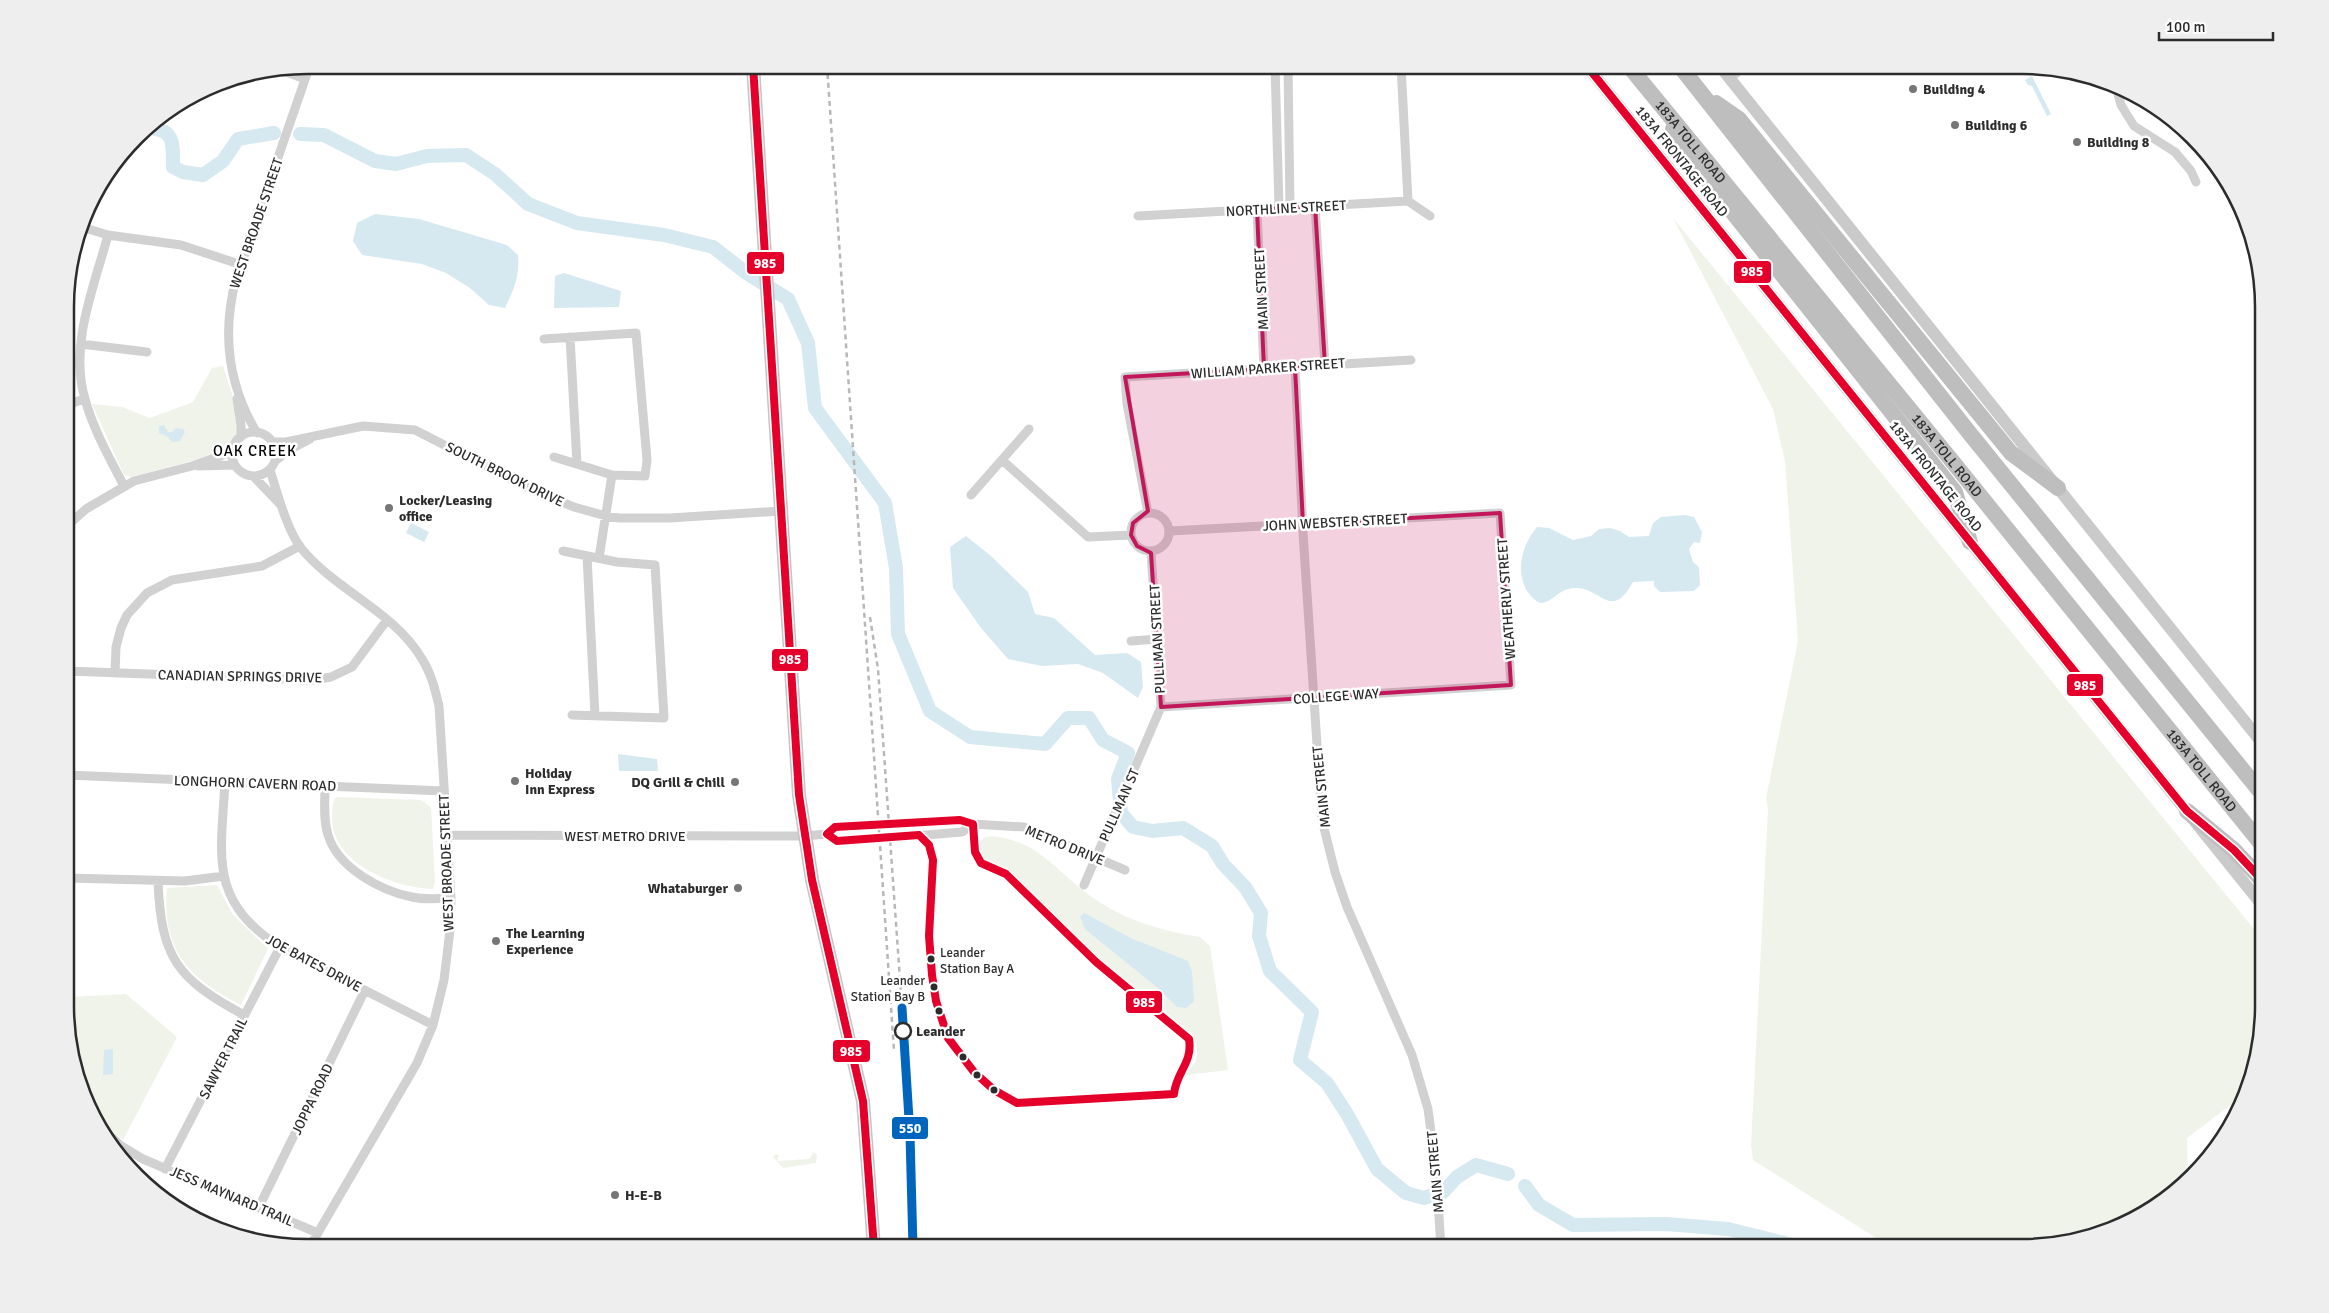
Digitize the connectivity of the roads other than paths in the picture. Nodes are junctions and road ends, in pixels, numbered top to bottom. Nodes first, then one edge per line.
1 (292, 74) edge
2 (307, 74) edge
3 (754, 74) edge
4 (1275, 74) edge
5 (1288, 74) edge
6 (1401, 74) edge
7 (1593, 74) edge
8 (1636, 74) edge
9 (1687, 74) edge
10 (1727, 74) edge
11 (1735, 74) edge
12 (1730, 78) junction
13 (305, 79) junction
14 (1701, 92) junction
15 (2118, 95) edge
16 (1669, 114) junction
17 (2196, 182) dead end
18 (1408, 201) junction
19 (1315, 206) junction
20 (1279, 208) junction
21 (1290, 208) junction
22 (1257, 210) junction
23 (1138, 216) dead end
24 (1430, 216) dead end
25 (87, 229) edge
26 (108, 235) junction
27 (242, 264) junction
28 (570, 337) junction
29 (544, 339) dead end
30 (81, 344) junction
31 (147, 352) dead end
32 (1411, 360) dead end
33 (1325, 365) junction
34 (1295, 367) junction
35 (1264, 369) junction
36 (235, 384) junction
37 (84, 399) junction
38 (74, 403) edge
39 (1029, 429) dead end
40 (257, 432) junction
41 (321, 434) junction
42 (241, 437) junction
43 (272, 442) junction
44 (232, 452) junction
45 (554, 457) dead end
46 (1002, 460) junction
47 (276, 461) junction
48 (577, 464) junction
49 (235, 465) junction
50 (192, 466) junction
51 (270, 470) junction
52 (612, 475) junction
53 (253, 476) junction
54 (124, 486) junction
55 (2058, 488) junction
56 (971, 495) dead end
57 (282, 506) junction
58 (781, 511) junction
59 (1500, 512) joint
60 (1148, 513) junction
61 (606, 516) junction
62 (74, 519) edge
63 (1303, 524) junction
64 (1170, 531) junction
65 (1131, 535) junction
66 (1970, 542) junction
67 (300, 546) junction
68 (563, 551) dead end
69 (1151, 552) junction
70 (587, 556) junction
71 (599, 558) junction
72 (387, 620) junction
73 (1158, 639) junction
74 (1131, 641) dead end
75 (74, 671) edge
76 (115, 673) junction
77 (1511, 685) joint
78 (1313, 697) junction
79 (1161, 707) junction
80 (572, 715) dead end
81 (595, 716) junction
82 (1154, 725) joint
83 (2255, 733) edge
84 (74, 775) edge
85 (224, 782) junction
86 (2255, 784) edge
87 (325, 785) junction
88 (444, 791) junction
89 (2186, 811) junction
90 (973, 824) junction
91 (827, 834) junction
92 (446, 835) junction
93 (2255, 835) edge
94 (804, 836) junction
95 (1095, 857) junction
96 (1125, 870) dead end
97 (2255, 872) edge
98 (224, 876) junction
99 (74, 878) edge
100 (158, 881) junction
101 (1084, 885) dead end
102 (2255, 895) edge
103 (451, 898) junction
104 (280, 947) junction
105 (366, 990) junction
106 (244, 1016) junction
107 (433, 1025) junction
108 (124, 1150) edge
109 (165, 1169) junction
110 (259, 1208) junction
111 (318, 1232) junction
112 (314, 1239) edge
113 (873, 1239) edge
114 (1440, 1239) edge

1 - 13 street
2 - 13 street, WEST BROADE STREET
3 - 58 main road
4 - 20 street
5 - 21 street
6 - 18 street
7 - 66 main road, 183A FRONTAGE ROAD
8 - 16 highway, 183A TOLL ROAD
9 - 14 highway
10 - 12 main road
11 - 12 street
12 - 55 main road
13 - 27 street, WEST BROADE STREET
14 - 55 highway
14 - 86 highway
15 - 17 street
16 - 66 highway
16 - 93 highway, 183A TOLL ROAD
18 - 19 street, NORTHLINE STREET
18 - 24 street
19 - 21 street, NORTHLINE STREET
19 - 33 street
20 - 21 street, NORTHLINE STREET
20 - 22 street, NORTHLINE STREET
22 - 23 street, NORTHLINE STREET
22 - 35 street, MAIN STREET
25 - 26 street
26 - 27 street
26 - 30 street
27 - 36 street, WEST BROADE STREET
28 - 29 street
28 - 48 street
28 - 52 street
30 - 31 street
30 - 37 street
32 - 33 street, WILLIAM PARKER STREET
33 - 34 street, WILLIAM PARKER STREET
34 - 35 street, WILLIAM PARKER STREET
34 - 63 street, MAIN STREET
35 - 60 street, WILLIAM PARKER STREET
36 - 40 street, WEST BROADE STREET
36 - 42 street, WEST BROADE STREET
37 - 38 street
37 - 54 street
39 - 46 street
40 - 42 street
40 - 43 street
41 - 43 street, SOUTH BROOK DRIVE
41 - 47 street, SOUTH BROOK DRIVE
41 - 61 street, SOUTH BROOK DRIVE
42 - 44 street
43 - 47 street
44 - 49 street
44 - 50 street
45 - 48 street
46 - 56 street
46 - 65 street
47 - 51 street
48 - 52 street
49 - 50 street
49 - 53 street
50 - 54 street
51 - 53 street
51 - 57 street, WEST BROADE STREET
52 - 61 street
53 - 57 street, WEST BROADE STREET
54 - 62 street
55 - 83 main road
57 - 67 street, WEST BROADE STREET
58 - 61 street, SOUTH BROOK DRIVE
58 - 94 main road
59 - 63 street, JOHN WEBSTER STREET
59 - 77 street, WEATHERLY STREET
60 - 64 street
60 - 65 street
61 - 71 street
63 - 64 street, JOHN WEBSTER STREET
63 - 78 street, MAIN STREET
64 - 69 street
65 - 69 street
66 - 89 main road, 183A FRONTAGE ROAD
67 - 72 street, WEST BROADE STREET
67 - 76 street
68 - 70 street
69 - 73 street, PULLMAN STREET
70 - 71 street
70 - 81 street
71 - 81 street
72 - 76 street, CANADIAN SPRINGS DRIVE
72 - 88 street, WEST BROADE STREET
73 - 74 street
73 - 79 street, PULLMAN STREET
75 - 76 street, CANADIAN SPRINGS DRIVE
77 - 78 street, COLLEGE WAY
78 - 79 street, COLLEGE WAY
78 - 114 street, MAIN STREET
79 - 82 street, PULLMAN STREET
80 - 81 street
82 - 95 street, PULLMAN ST
84 - 85 street, LONGHORN CAVERN ROAD
85 - 87 street, LONGHORN CAVERN ROAD
85 - 98 street, JOE BATES DRIVE
87 - 88 street, LONGHORN CAVERN ROAD
87 - 103 street
88 - 92 street, WEST BROADE STREET
89 - 97 highway
89 - 102 main road, 183A FRONTAGE ROAD
90 - 91 street, METRO DRIVE
90 - 91 street, METRO DRIVE
90 - 95 street, METRO DRIVE
91 - 94 street, METRO DRIVE
92 - 94 street, WEST METRO DRIVE
92 - 103 street, WEST BROADE STREET
94 - 113 main road
95 - 96 street, METRO DRIVE
95 - 101 street, PULLMAN ST
98 - 100 street
98 - 104 street, JOE BATES DRIVE
99 - 100 street
100 - 106 street
103 - 107 street, WEST BROADE STREET
104 - 105 street, JOE BATES DRIVE
104 - 106 street, SAWYER TRAIL
105 - 107 street, JOE BATES DRIVE
105 - 110 street, JOPPA ROAD
106 - 109 street, SAWYER TRAIL
107 - 111 street, WEST BROADE STREET
108 - 109 street, JESS MAYNARD TRAIL
109 - 110 street, JESS MAYNARD TRAIL
110 - 111 street, JESS MAYNARD TRAIL
111 - 112 street, WEST BROADE STREET

